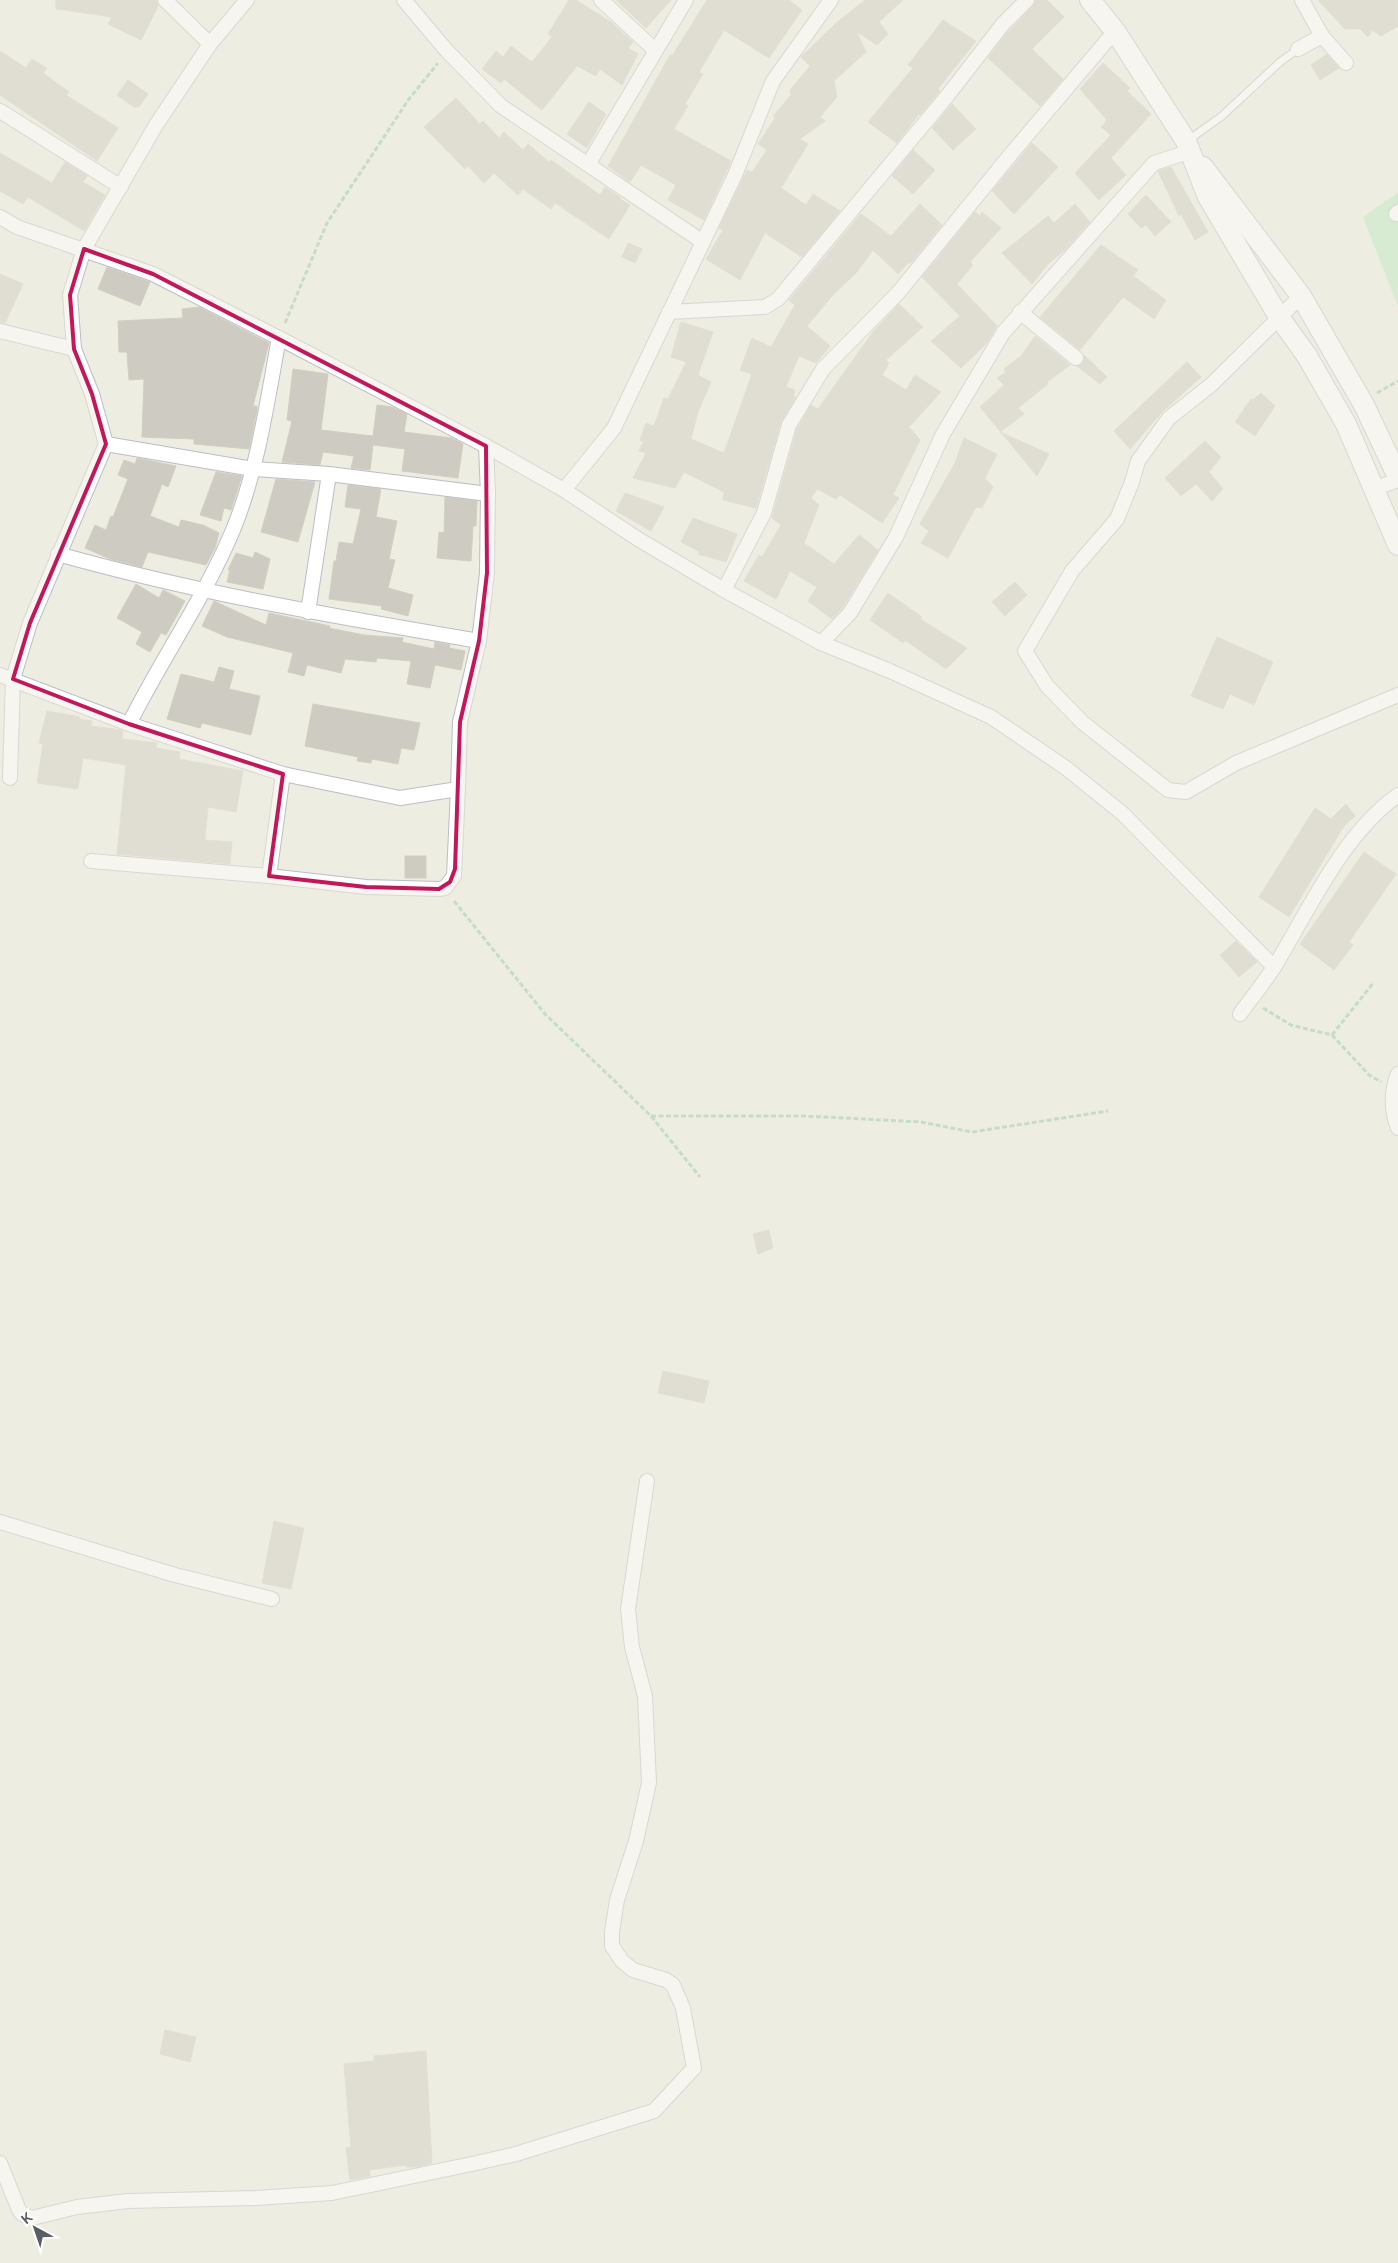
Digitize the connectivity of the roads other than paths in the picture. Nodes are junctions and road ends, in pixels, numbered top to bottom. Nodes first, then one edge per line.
1 (165, 0) edge
2 (247, 0) edge
3 (407, 0) edge
4 (601, 0) edge
5 (686, 0) edge
6 (831, 0) edge
7 (1027, 0) edge
8 (1090, 0) edge
9 (1302, 0) edge
10 (1115, 31) junction
11 (1322, 36) junction
12 (210, 44) junction
13 (1298, 49) joint
14 (655, 50) junction
15 (1346, 63) dead end
16 (0, 110) edge
17 (1189, 146) junction
18 (588, 164) junction
19 (121, 187) junction
20 (0, 217) edge
21 (703, 242) junction
22 (84, 249) junction
23 (1300, 296) junction
24 (670, 312) junction
25 (1020, 312) junction
26 (1279, 317) junction
27 (0, 331) edge
28 (279, 338) junction
29 (74, 350) junction
30 (1076, 358) dead end
31 (106, 444) junction
32 (486, 446) junction
33 (253, 469) junction
34 (329, 474) junction
35 (1398, 478) edge
36 (1373, 489) junction
37 (564, 490) junction
38 (488, 494) junction
39 (1398, 545) edge
40 (58, 554) junction
41 (724, 590) junction
42 (203, 591) junction
43 (308, 612) junction
44 (479, 642) junction
45 (820, 643) junction
46 (7, 677) edge
47 (1398, 695) edge
48 (129, 724) junction
49 (283, 774) junction
50 (10, 778) dead end
51 (458, 789) junction
52 (1398, 796) edge
53 (91, 861) dead end
54 (268, 876) junction
55 (1274, 967) junction
56 (1240, 1014) dead end
57 (1398, 1074) edge
58 (1398, 1128) edge
59 (647, 1481) dead end
60 (0, 1522) edge
61 (272, 1599) dead end
62 (0, 2163) edge

1 - 12 street
2 - 12 street
3 - 18 street
4 - 14 street
5 - 14 street
6 - 21 street
7 - 24 street
8 - 10 main road
9 - 11 street
10 - 17 main road
10 - 41 street
11 - 13 street
11 - 15 street
12 - 19 street
13 - 17 lane
14 - 18 street
16 - 19 street
17 - 23 main road
17 - 25 street
17 - 26 main road
18 - 21 street
19 - 22 street
20 - 22 street
21 - 24 street
22 - 28 street
22 - 29 street
23 - 26 street
23 - 35 main road
24 - 37 street
25 - 30 street
25 - 45 street
26 - 36 main road
26 - 47 street
27 - 29 street
28 - 32 street
28 - 33 street
29 - 31 street
31 - 33 street
31 - 40 street
32 - 37 street
32 - 38 street
33 - 34 street
33 - 42 street
34 - 38 street
34 - 43 street
35 - 36 street
36 - 39 main road
37 - 41 street
38 - 44 street
40 - 42 street
40 - 46 street
41 - 45 street
42 - 43 street
42 - 48 street
43 - 44 street
44 - 51 street
45 - 55 street
46 - 48 street
46 - 50 street
48 - 49 street
49 - 51 street
49 - 54 street
51 - 54 street
52 - 55 street
53 - 54 street
55 - 56 street
57 - 58 street
59 - 62 street
60 - 61 street

